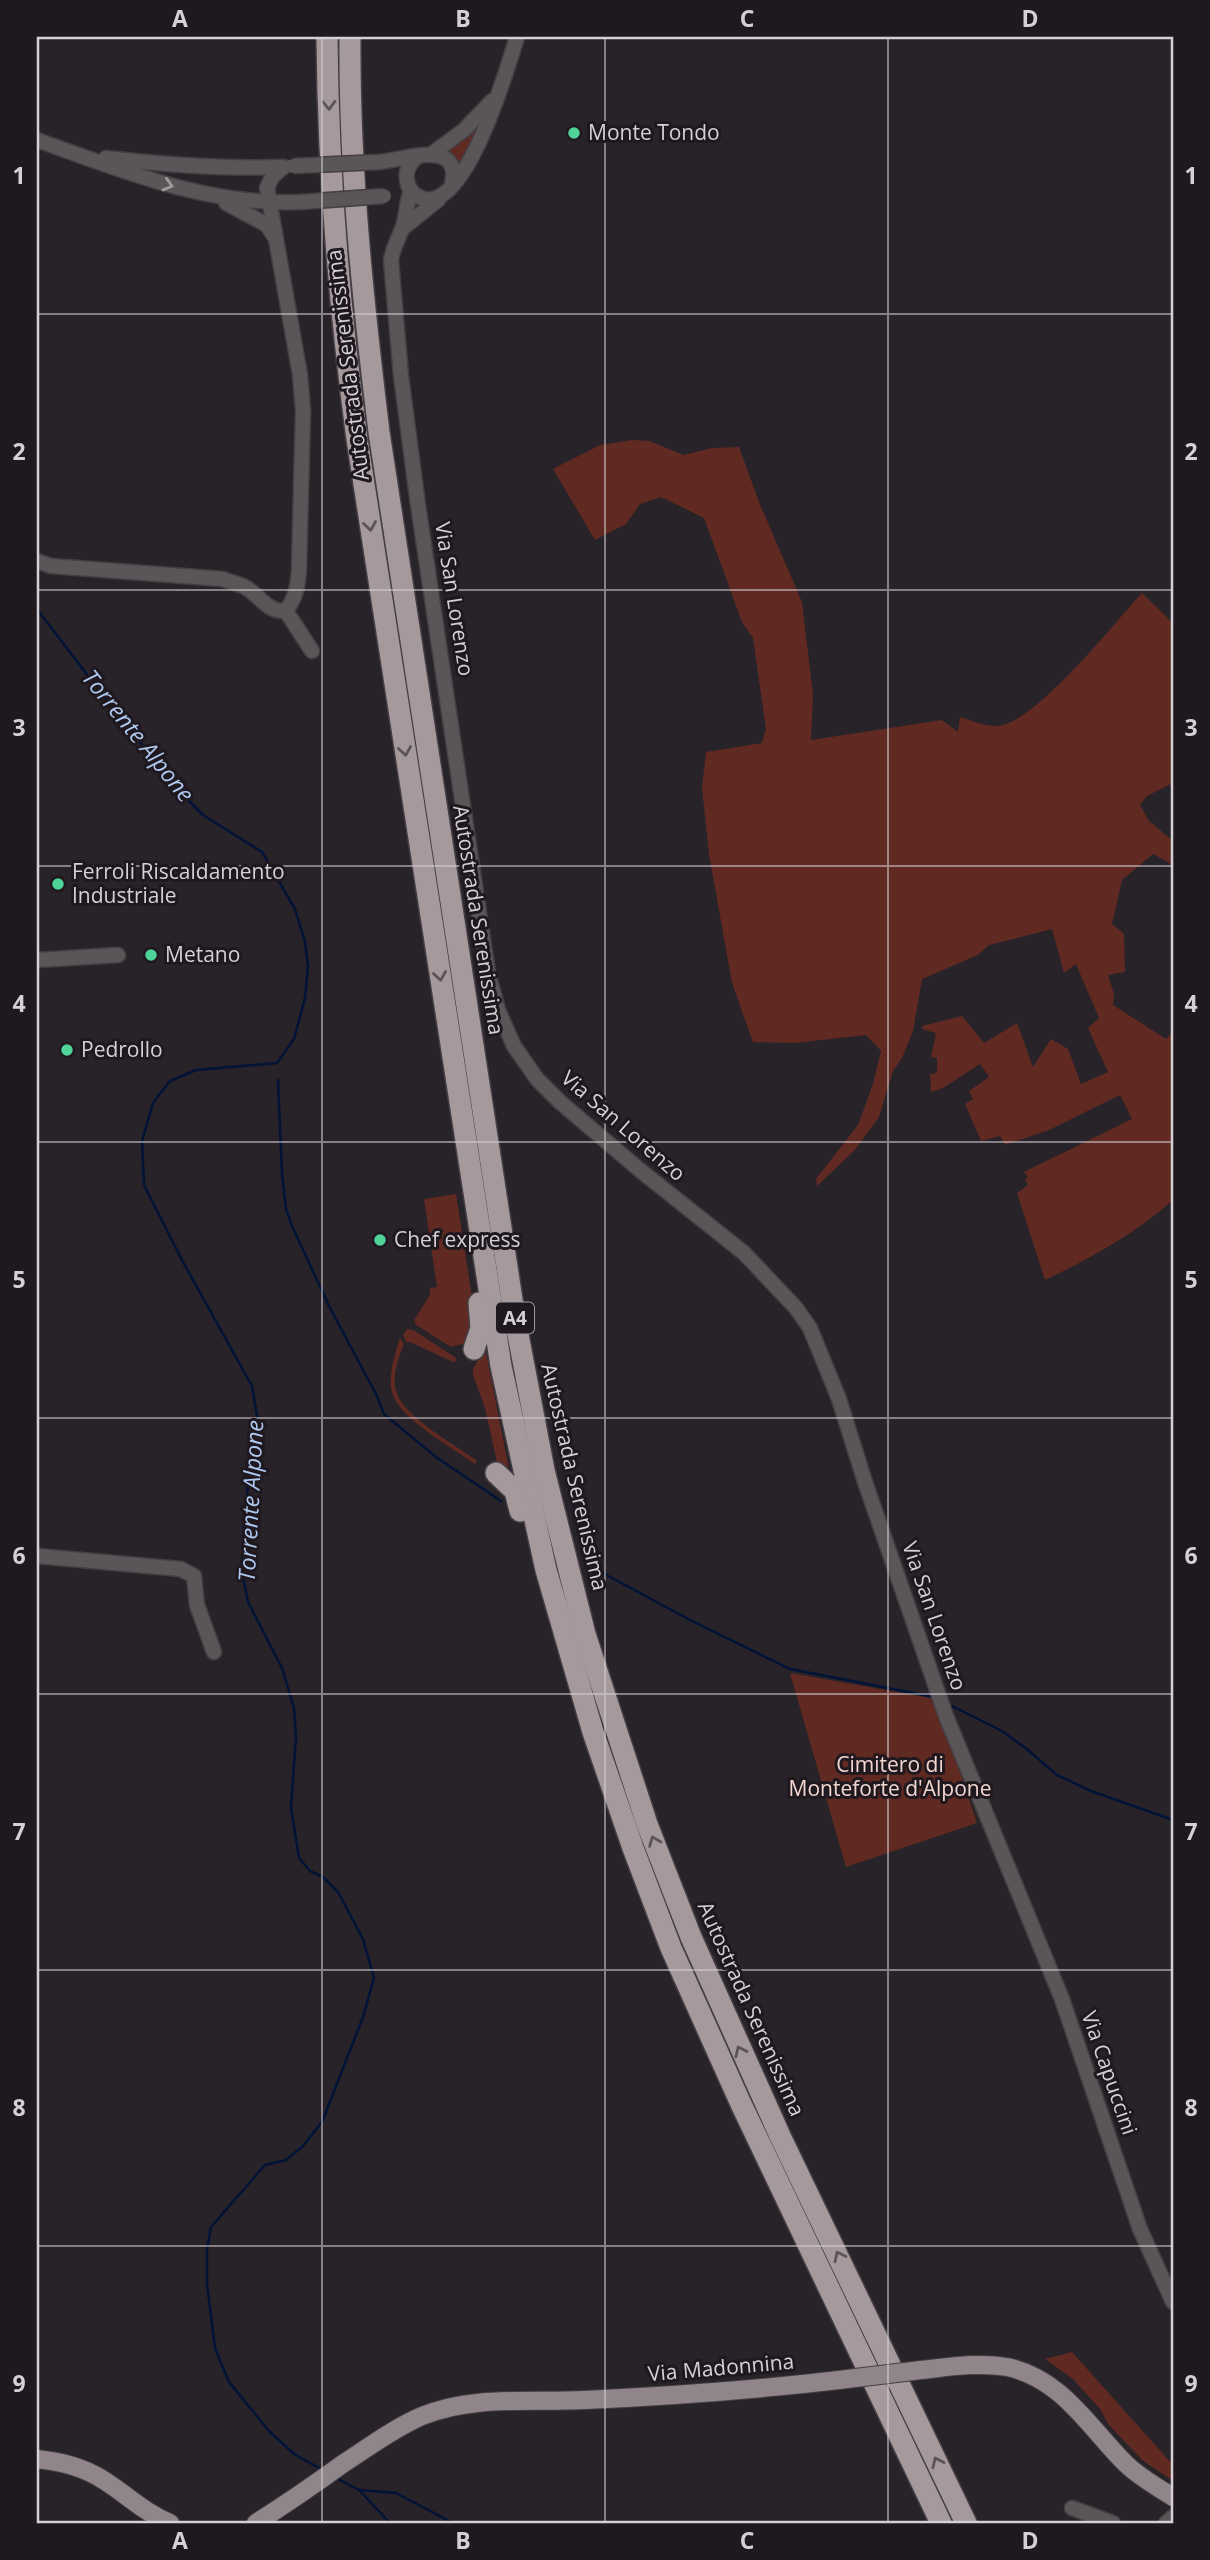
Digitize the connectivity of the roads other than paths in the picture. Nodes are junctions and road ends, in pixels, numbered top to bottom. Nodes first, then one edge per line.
1 (327, 37) edge
2 (350, 37) edge
3 (517, 37) edge
4 (501, 84) junction
5 (37, 140) edge
6 (433, 153) junction
7 (80, 156) junction
8 (417, 157) junction
9 (288, 167) junction
10 (452, 185) junction
11 (208, 195) junction
12 (400, 196) junction
13 (442, 197) junction
14 (297, 202) junction
15 (271, 203) junction
16 (402, 229) junction
17 (277, 240) junction
18 (37, 561) edge
19 (286, 611) junction
20 (312, 651) dead end
21 (118, 955) dead end
22 (37, 960) edge
23 (477, 1214) junction
24 (474, 1349) dead end
25 (496, 1473) dead end
26 (37, 1556) edge
27 (546, 1570) junction
28 (214, 1652) dead end
29 (1005, 1859) joint
30 (1173, 2302) edge
31 (37, 2459) edge
32 (1168, 2492) edge
33 (126, 2498) junction
34 (1072, 2508) dead end
35 (275, 2516) edge
36 (1173, 2517) edge
37 (139, 2523) edge
38 (170, 2523) edge
39 (256, 2523) edge
40 (941, 2523) edge
41 (966, 2523) edge
42 (1113, 2523) edge
43 (1166, 2523) edge

1 -> 23 highway, Autostrada Serenissima / A4
41 -> 2 highway, Autostrada Serenissima / A4
3 - 4 street
4 - 6 street
4 - 10 street
5 - 7 street
6 - 8 street
6 - 10 street
7 - 9 street
7 -> 11 street
8 - 9 street, bridge
8 - 12 street
9 - 15 street
10 - 13 street
11 - 15 street
11 - 17 street
12 - 13 street
12 - 14 street, bridge
12 - 16 street, Via San Lorenzo
13 - 16 street
14 - 15 street
14 - 17 street
15 - 17 street
16 - 29 street, Via San Lorenzo
17 - 19 street
18 - 19 street
19 - 20 street
21 - 22 street
23 - 24 highway
23 - 27 highway, Autostrada Serenissima / A4
25 - 27 highway
26 - 28 street
27 - 40 highway, Autostrada Serenissima / A4
29 - 30 street, Via Capuccini
31 - 33 main road
32 - 35 main road, Via Madonnina, bridge
33 - 37 main road
33 - 38 main road
34 - 42 street
35 - 39 main road, Via Madonnina
36 - 43 street

